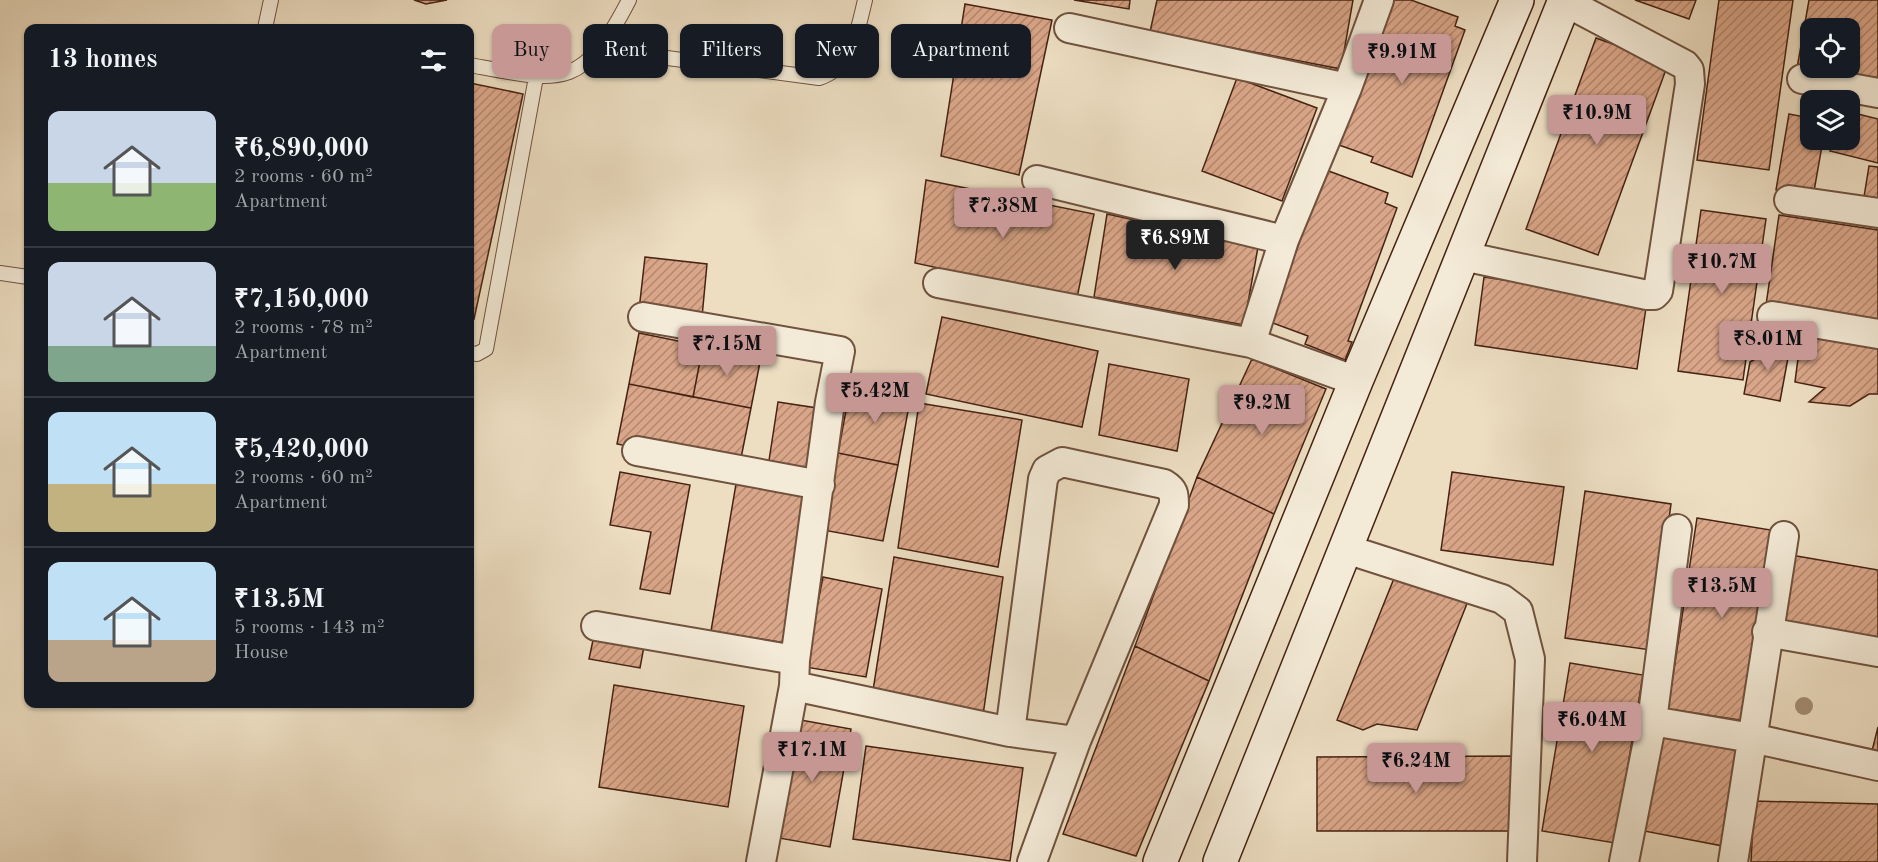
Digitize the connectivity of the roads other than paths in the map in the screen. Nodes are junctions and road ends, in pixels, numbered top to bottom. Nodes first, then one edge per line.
1 (271, 0) edge
2 (630, 0) edge
3 (865, 0) edge
4 (1379, 0) edge
5 (1517, 0) edge
6 (1565, 1) edge
7 (268, 24) edge
8 (617, 24) edge
9 (1069, 28) dead end
10 (668, 58) edge
11 (474, 66) edge
12 (492, 69) edge
13 (537, 78) edge
14 (1802, 80) dead end
15 (1347, 88) junction
16 (1878, 93) edge
17 (1038, 180) dead end
18 (1789, 200) dead end
19 (1878, 213) edge
20 (1425, 219) junction
21 (1284, 240) junction
22 (1467, 246) junction
23 (0, 273) edge
24 (24, 276) edge
25 (938, 283) dead end
26 (1772, 316) dead end
27 (643, 317) dead end
28 (1878, 334) edge
29 (1251, 343) junction
30 (474, 354) edge
31 (1356, 381) junction
32 (638, 451) dead end
33 (820, 485) junction
34 (1677, 529) dead end
35 (1784, 536) dead end
36 (1346, 549) junction
37 (596, 626) dead end
38 (1767, 632) junction
39 (1878, 652) edge
40 (795, 673) junction
41 (1652, 721) junction
42 (1010, 732) junction
43 (1752, 738) junction
44 (1076, 741) junction
45 (1878, 766) edge
46 (761, 862) edge
47 (1032, 862) edge
48 (1160, 862) edge
49 (1220, 862) edge
50 (1522, 862) edge
51 (1624, 862) edge
52 (1733, 862) edge

1 - 7 lane
2 - 8 lane
3 - 10 lane
4 - 15 street
5 - 20 street
6 - 22 street
6 - 22 street
9 - 15 street
11 - 12 lane
13 - 30 lane
14 - 16 street
15 - 21 street
17 - 21 street
18 - 19 street
20 - 22 street
20 - 31 street
21 - 29 street
22 - 36 street
23 - 24 lane
25 - 29 street
26 - 28 street
27 - 33 street
29 - 31 street
31 - 48 street
32 - 33 street
33 - 40 street
34 - 41 street
35 - 38 street
36 - 49 street
36 - 50 street
37 - 40 street
38 - 39 street
38 - 43 street
40 - 42 street
40 - 46 street
41 - 43 street
41 - 51 street
42 - 44 street
42 - 44 street
43 - 45 street
43 - 52 street
44 - 47 street

